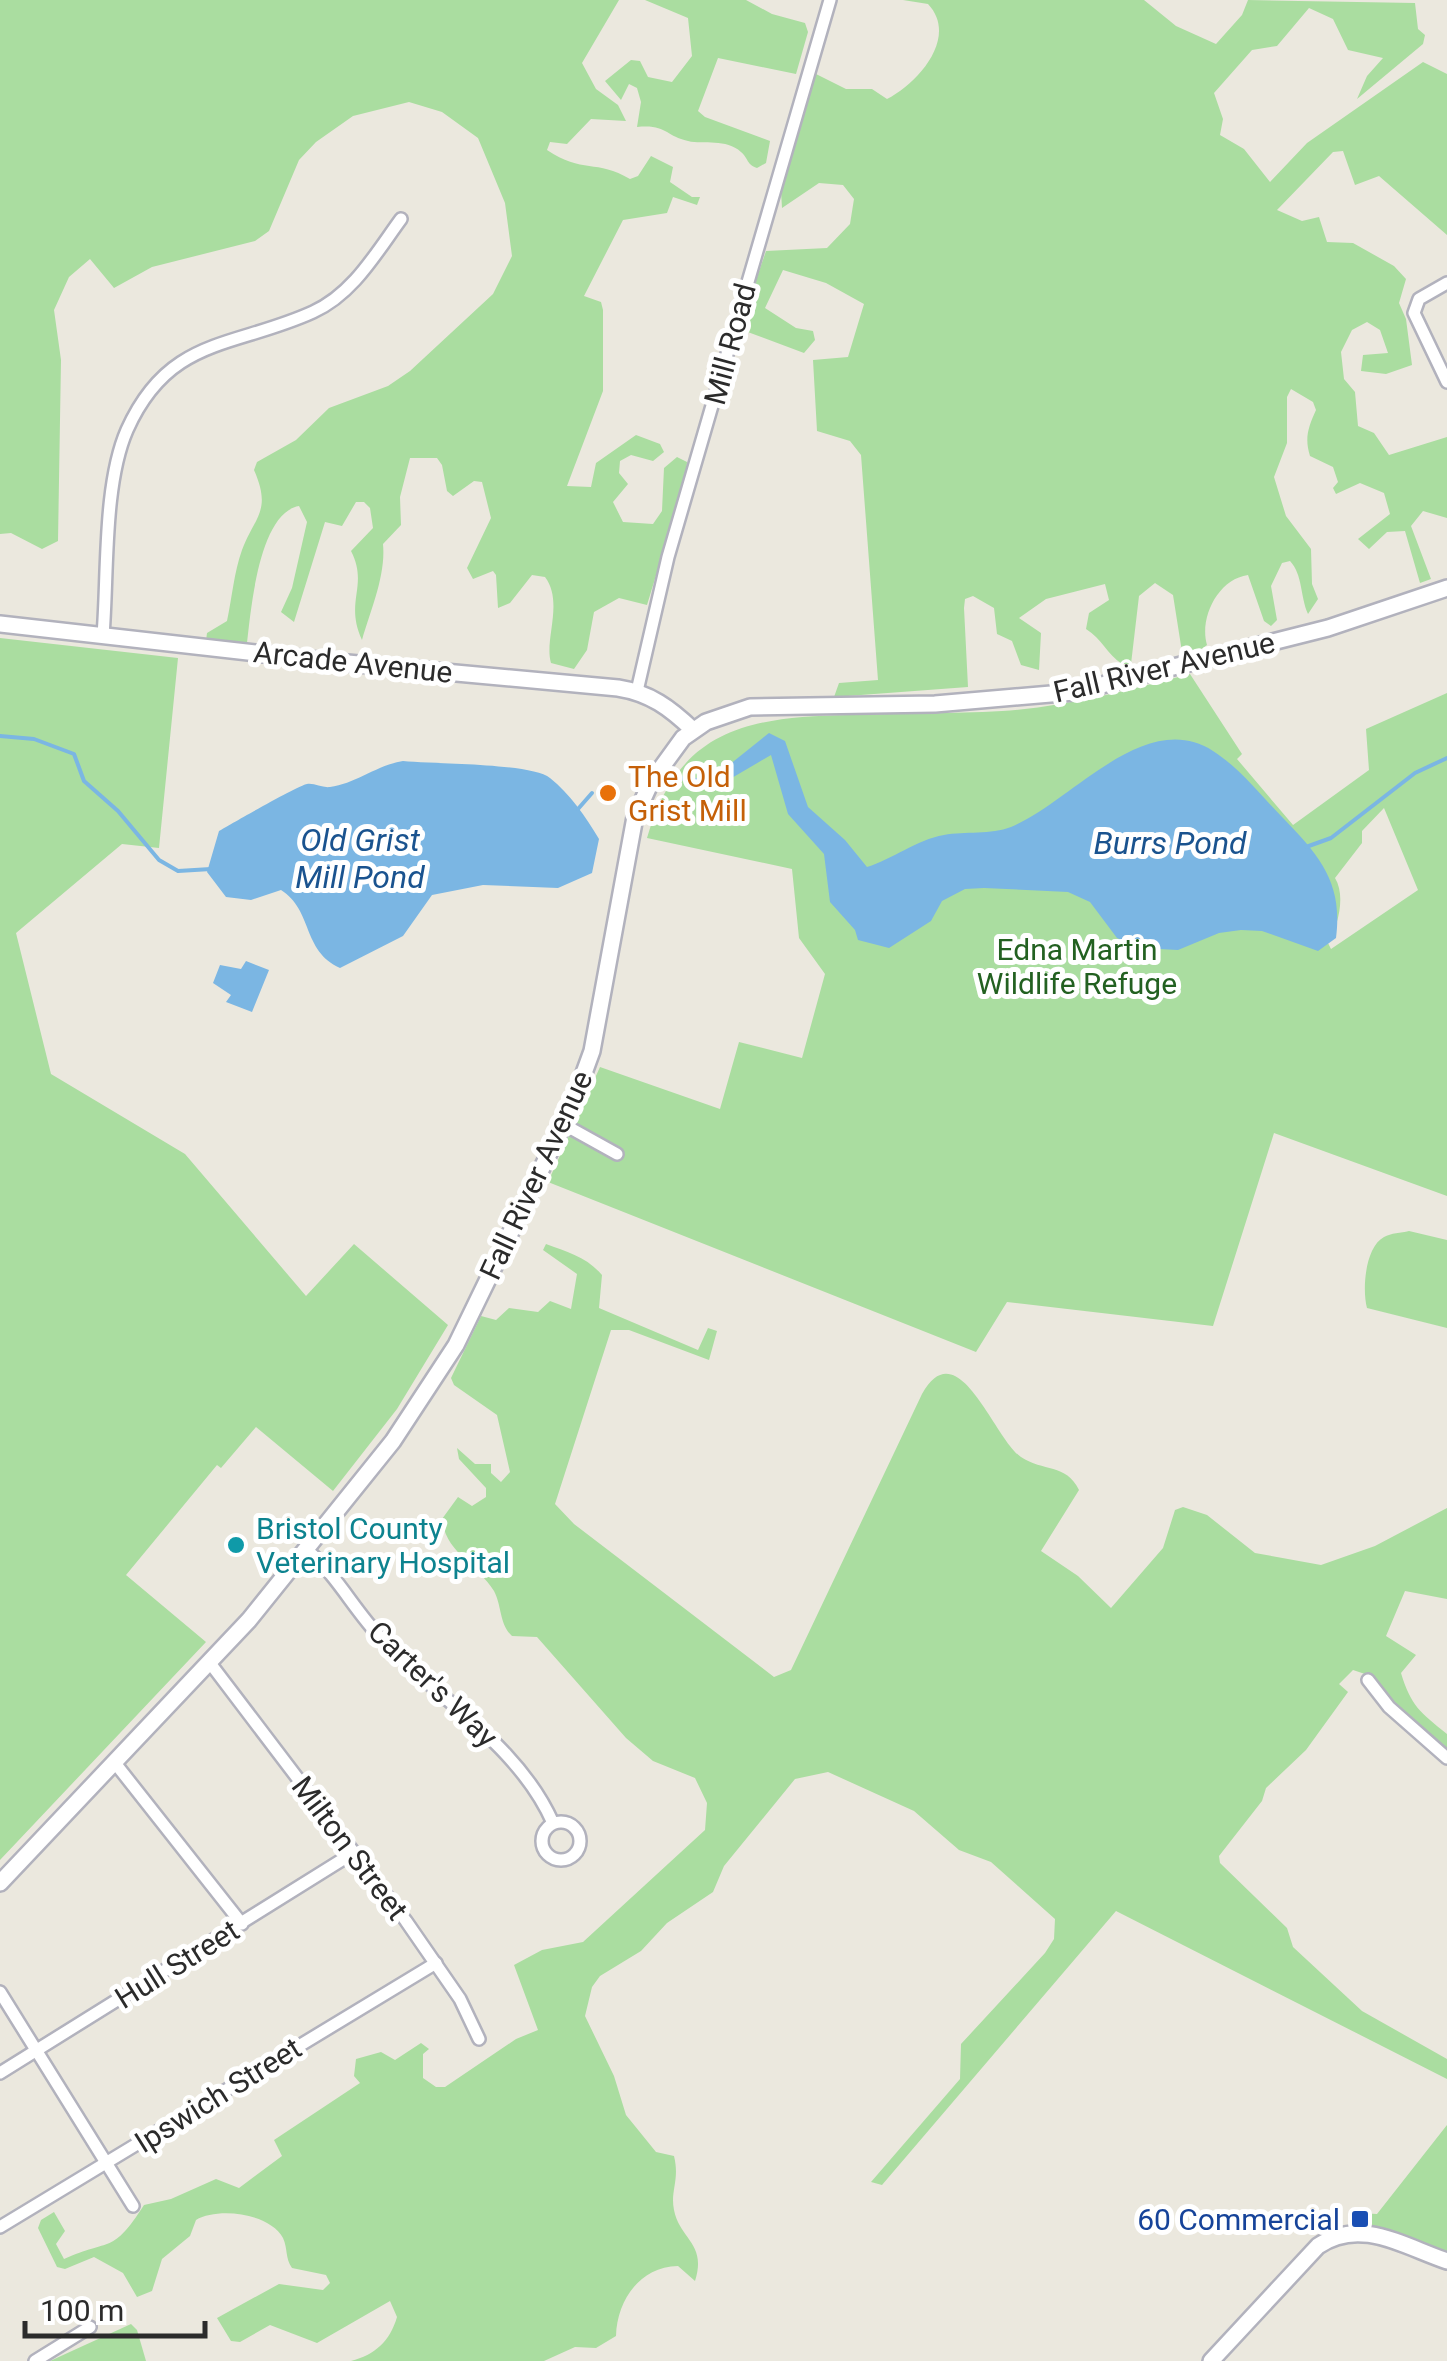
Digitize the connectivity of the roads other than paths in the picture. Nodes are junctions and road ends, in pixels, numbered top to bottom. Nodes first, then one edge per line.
1 (830, 0) edge
2 (401, 219) dead end
3 (1447, 283) edge
4 (1447, 382) edge
5 (1447, 588) edge
6 (0, 624) edge
7 (103, 636) junction
8 (637, 690) junction
9 (693, 730) junction
10 (563, 1124) junction
11 (617, 1154) dead end
12 (307, 1550) junction
13 (210, 1663) junction
14 (1368, 1680) dead end
15 (1447, 1758) edge
16 (114, 1762) junction
17 (553, 1822) dead end
18 (353, 1853) junction
19 (0, 1883) edge
20 (242, 1924) junction
21 (436, 1963) junction
22 (0, 1992) edge
23 (480, 2039) dead end
24 (37, 2052) junction
25 (0, 2074) edge
26 (106, 2164) junction
27 (133, 2206) dead end
28 (0, 2228) edge
29 (1447, 2261) edge
30 (90, 2327) dead end
31 (35, 2361) edge
32 (1212, 2361) edge

1 - 8 street, Mill Road
2 - 7 street
3 - 4 street
5 - 9 main road, Fall River Avenue
6 - 7 main road, Arcade Avenue
7 - 8 main road, Arcade Avenue
8 - 9 main road, Arcade Avenue
9 - 10 main road, Fall River Avenue
10 - 11 street
10 - 12 main road, Fall River Avenue
12 - 13 main road, Fall River Avenue
12 - 17 street, Carter's Way
13 - 16 main road, Fall River Avenue
13 - 18 street, Milton Street
14 - 15 street
16 - 19 main road, Fall River Avenue
16 - 20 street
18 - 20 street, Hull Street
18 - 21 street, Milton Street
20 - 24 street, Hull Street
21 - 23 street, Milton Street
21 - 26 street, Ipswich Street
22 - 24 street
24 - 25 street, Hull Street
24 - 26 street
26 - 27 street
26 - 28 street, Ipswich Street
29 - 32 main road
30 - 31 street

